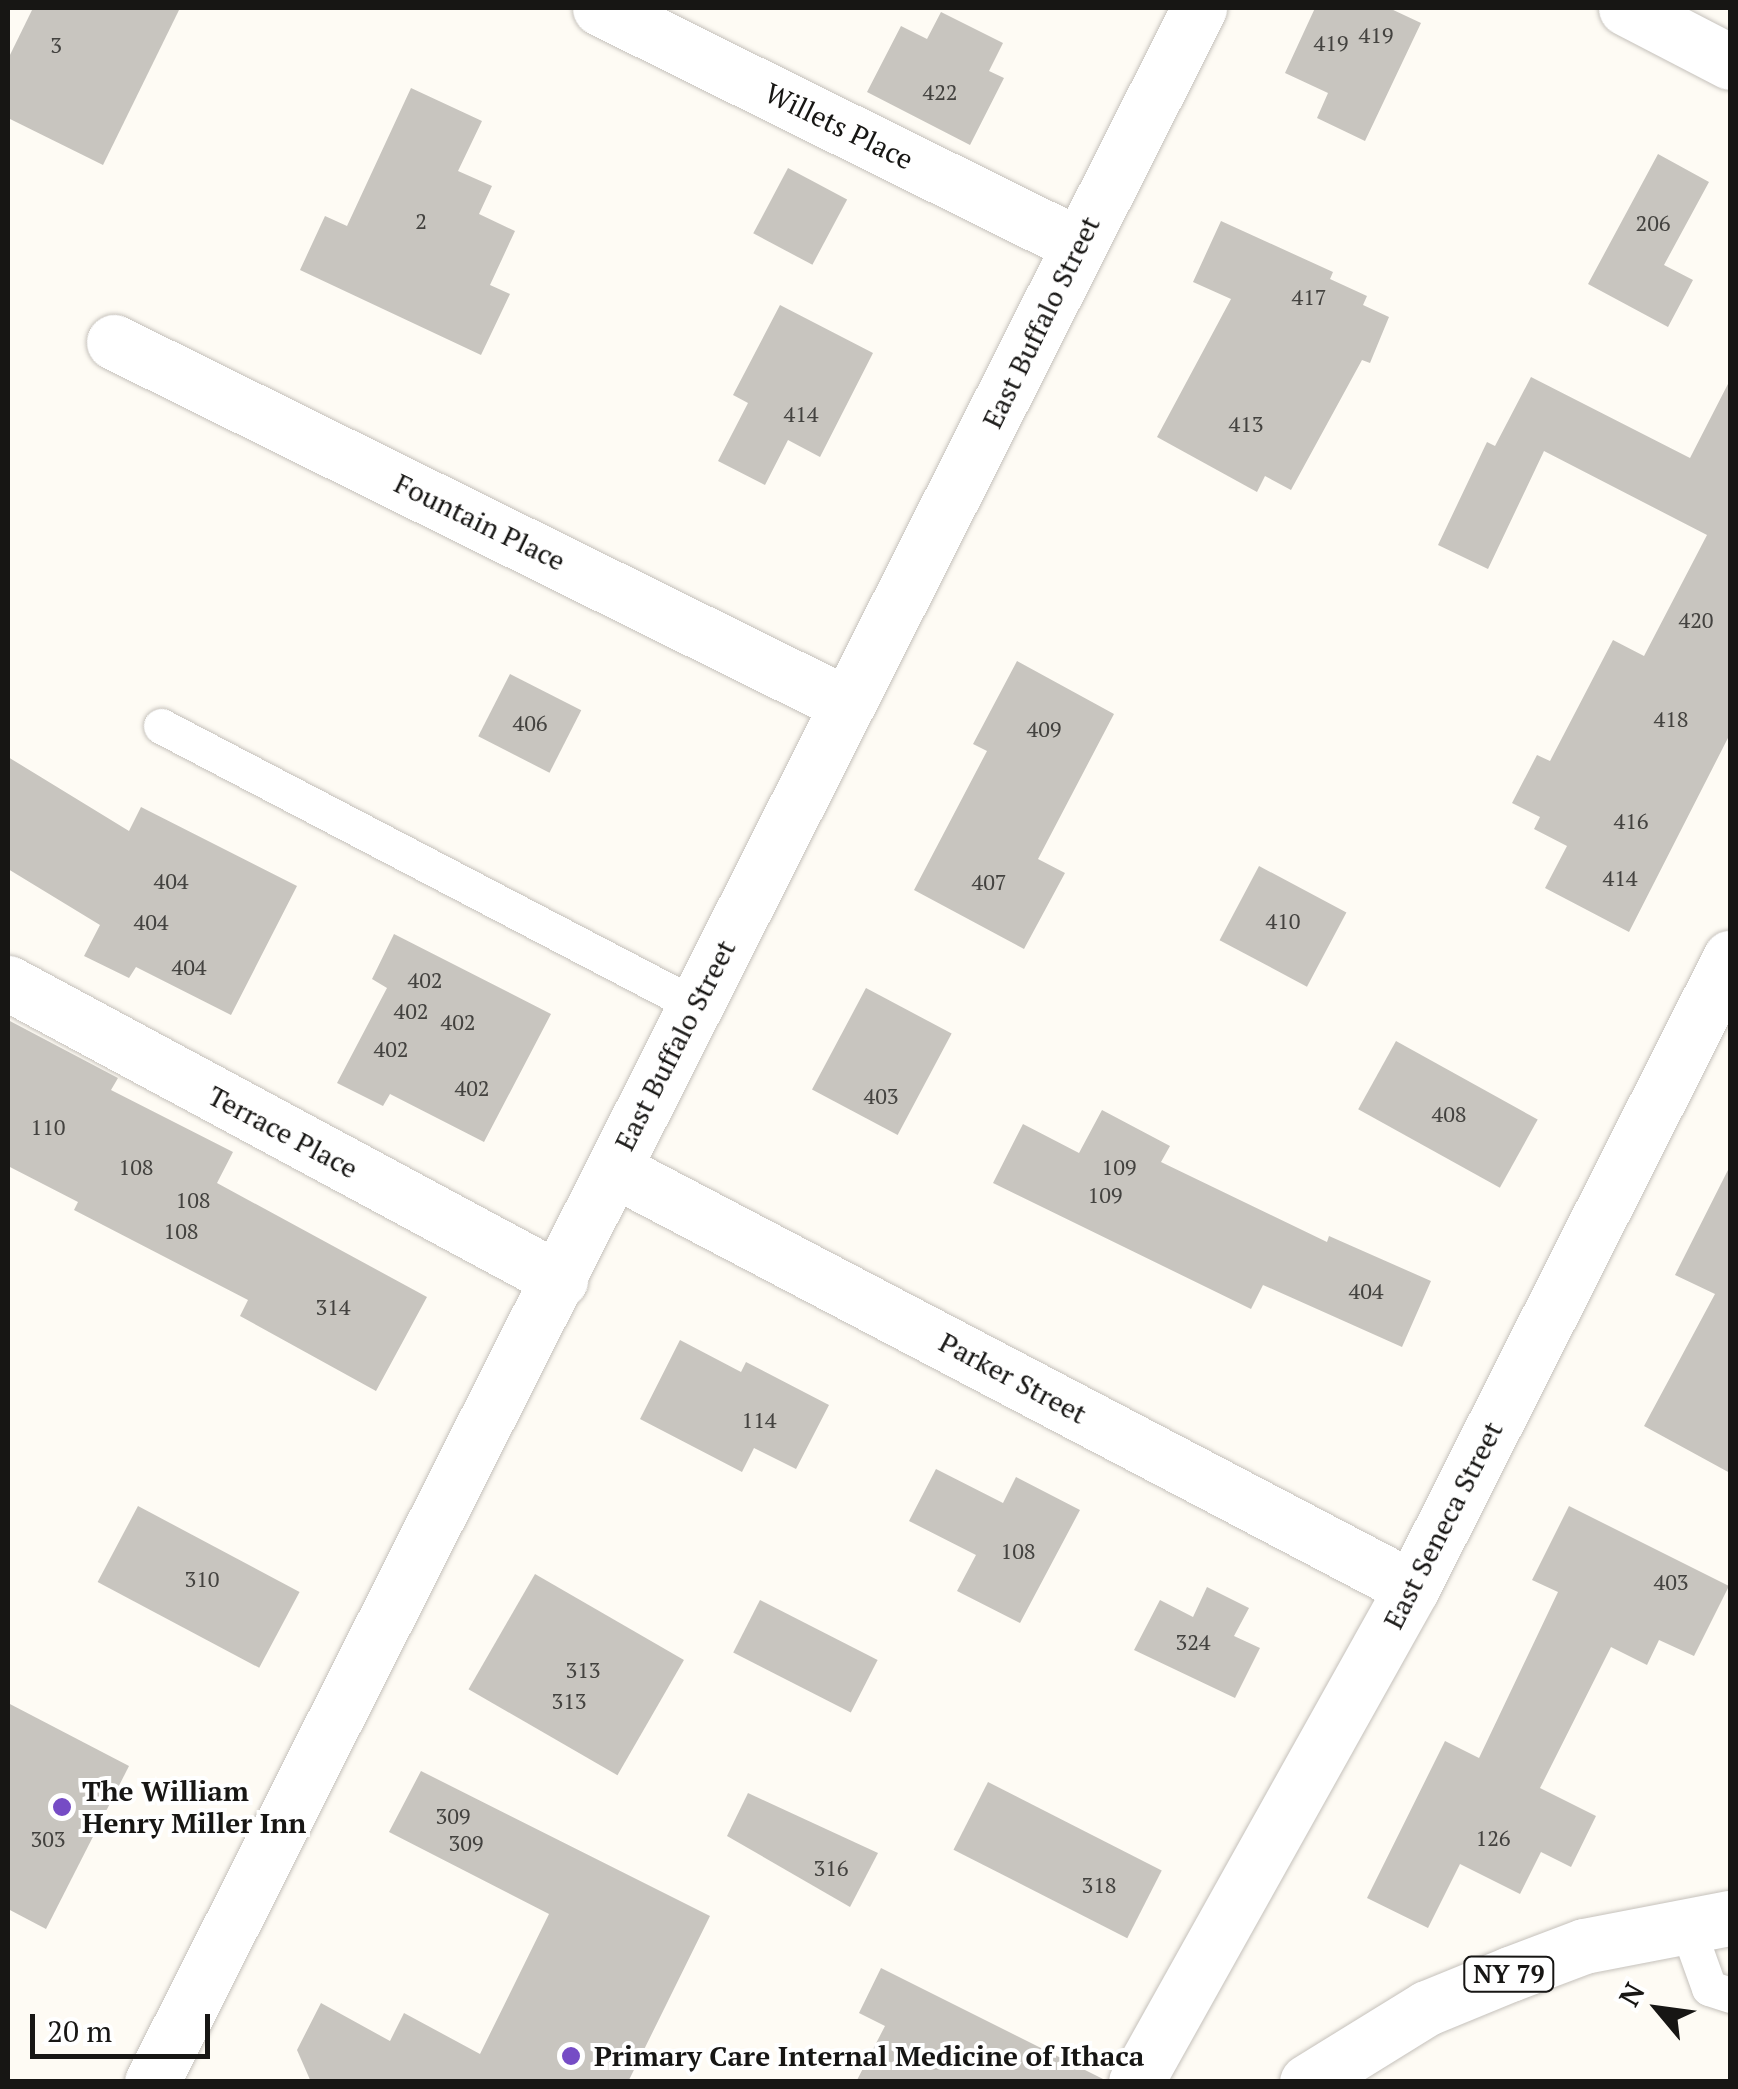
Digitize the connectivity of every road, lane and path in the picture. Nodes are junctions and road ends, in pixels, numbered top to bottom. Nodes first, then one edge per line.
1 (600, 8) edge
2 (1199, 8) edge
3 (1626, 8) edge
4 (1730, 62) edge
5 (1079, 245) junction
6 (114, 342) dead end
7 (846, 704) junction
8 (161, 726) dead end
9 (1730, 958) edge
10 (8, 983) edge
11 (695, 1005) junction
12 (613, 1169) junction
13 (560, 1280) junction
14 (1412, 1588) junction
15 (1708, 1921) edge
16 (1730, 1995) edge
17 (152, 2082) edge
18 (1136, 2082) edge
19 (1307, 2082) edge

1 - 5 main road, Willets Place
2 - 5 main road, East Buffalo Street
3 - 4 main road
5 - 7 main road, East Buffalo Street
6 - 7 main road, Fountain Place
7 - 11 main road, East Buffalo Street
8 - 11 lane
9 - 14 main road, East Seneca Street
10 - 13 main road, Terrace Place
11 - 12 main road, East Buffalo Street
12 - 13 main road, East Buffalo Street
12 - 14 main road, Parker Street
13 - 17 main road, East Buffalo Street
14 - 18 main road, East Seneca Street
15 - 16 lane
15 - 19 main road, NY 79

